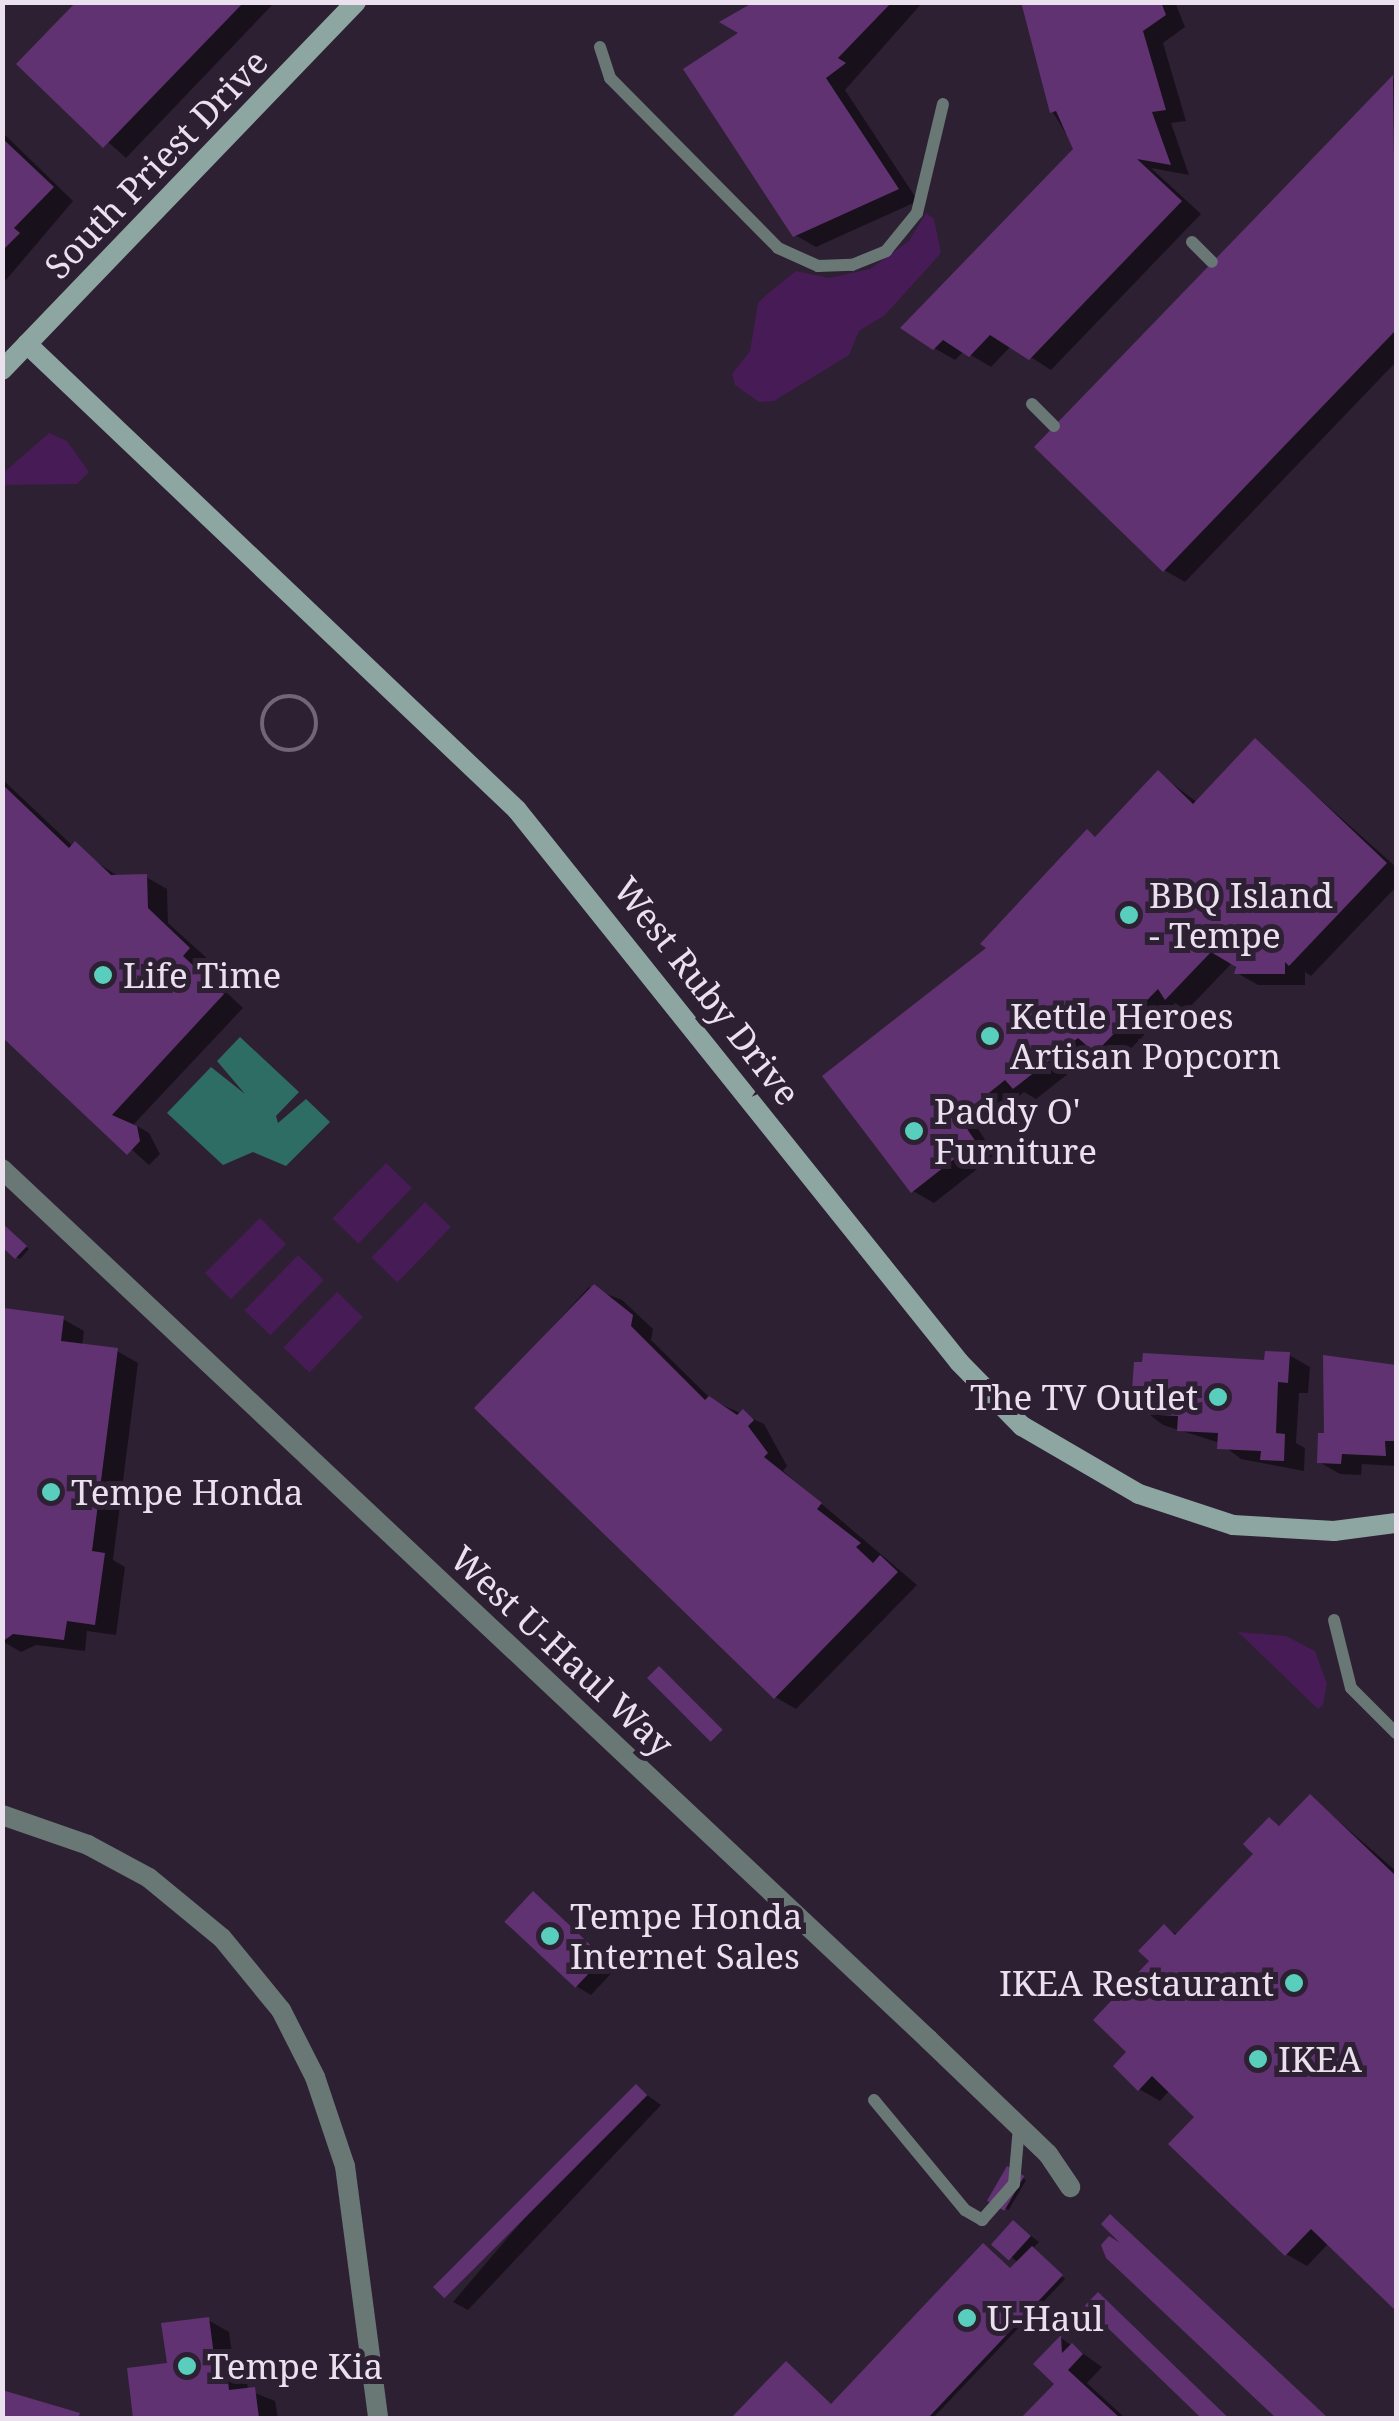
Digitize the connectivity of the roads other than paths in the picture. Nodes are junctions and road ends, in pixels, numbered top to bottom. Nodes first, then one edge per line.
1 (356, 2) edge
2 (600, 47) dead end
3 (943, 104) dead end
4 (1192, 242) dead end
5 (1212, 262) dead end
6 (27, 344) junction
7 (2, 370) edge
8 (1032, 404) dead end
9 (1054, 426) dead end
10 (2, 1169) edge
11 (1396, 1522) edge
12 (1334, 1620) dead end
13 (1396, 1734) edge
14 (2, 1816) edge
15 (874, 2100) dead end
16 (1019, 2127) junction
17 (1070, 2187) dead end
18 (378, 2418) edge

1 - 6 street, South Priest Drive
2 - 3 lane
4 - 5 lane
6 - 7 street, South Priest Drive
6 - 11 street, West Ruby Drive
8 - 9 lane
10 - 16 street, West U-Haul Way
12 - 13 lane
14 - 18 street
15 - 16 lane
16 - 17 street, West U-Haul Way

